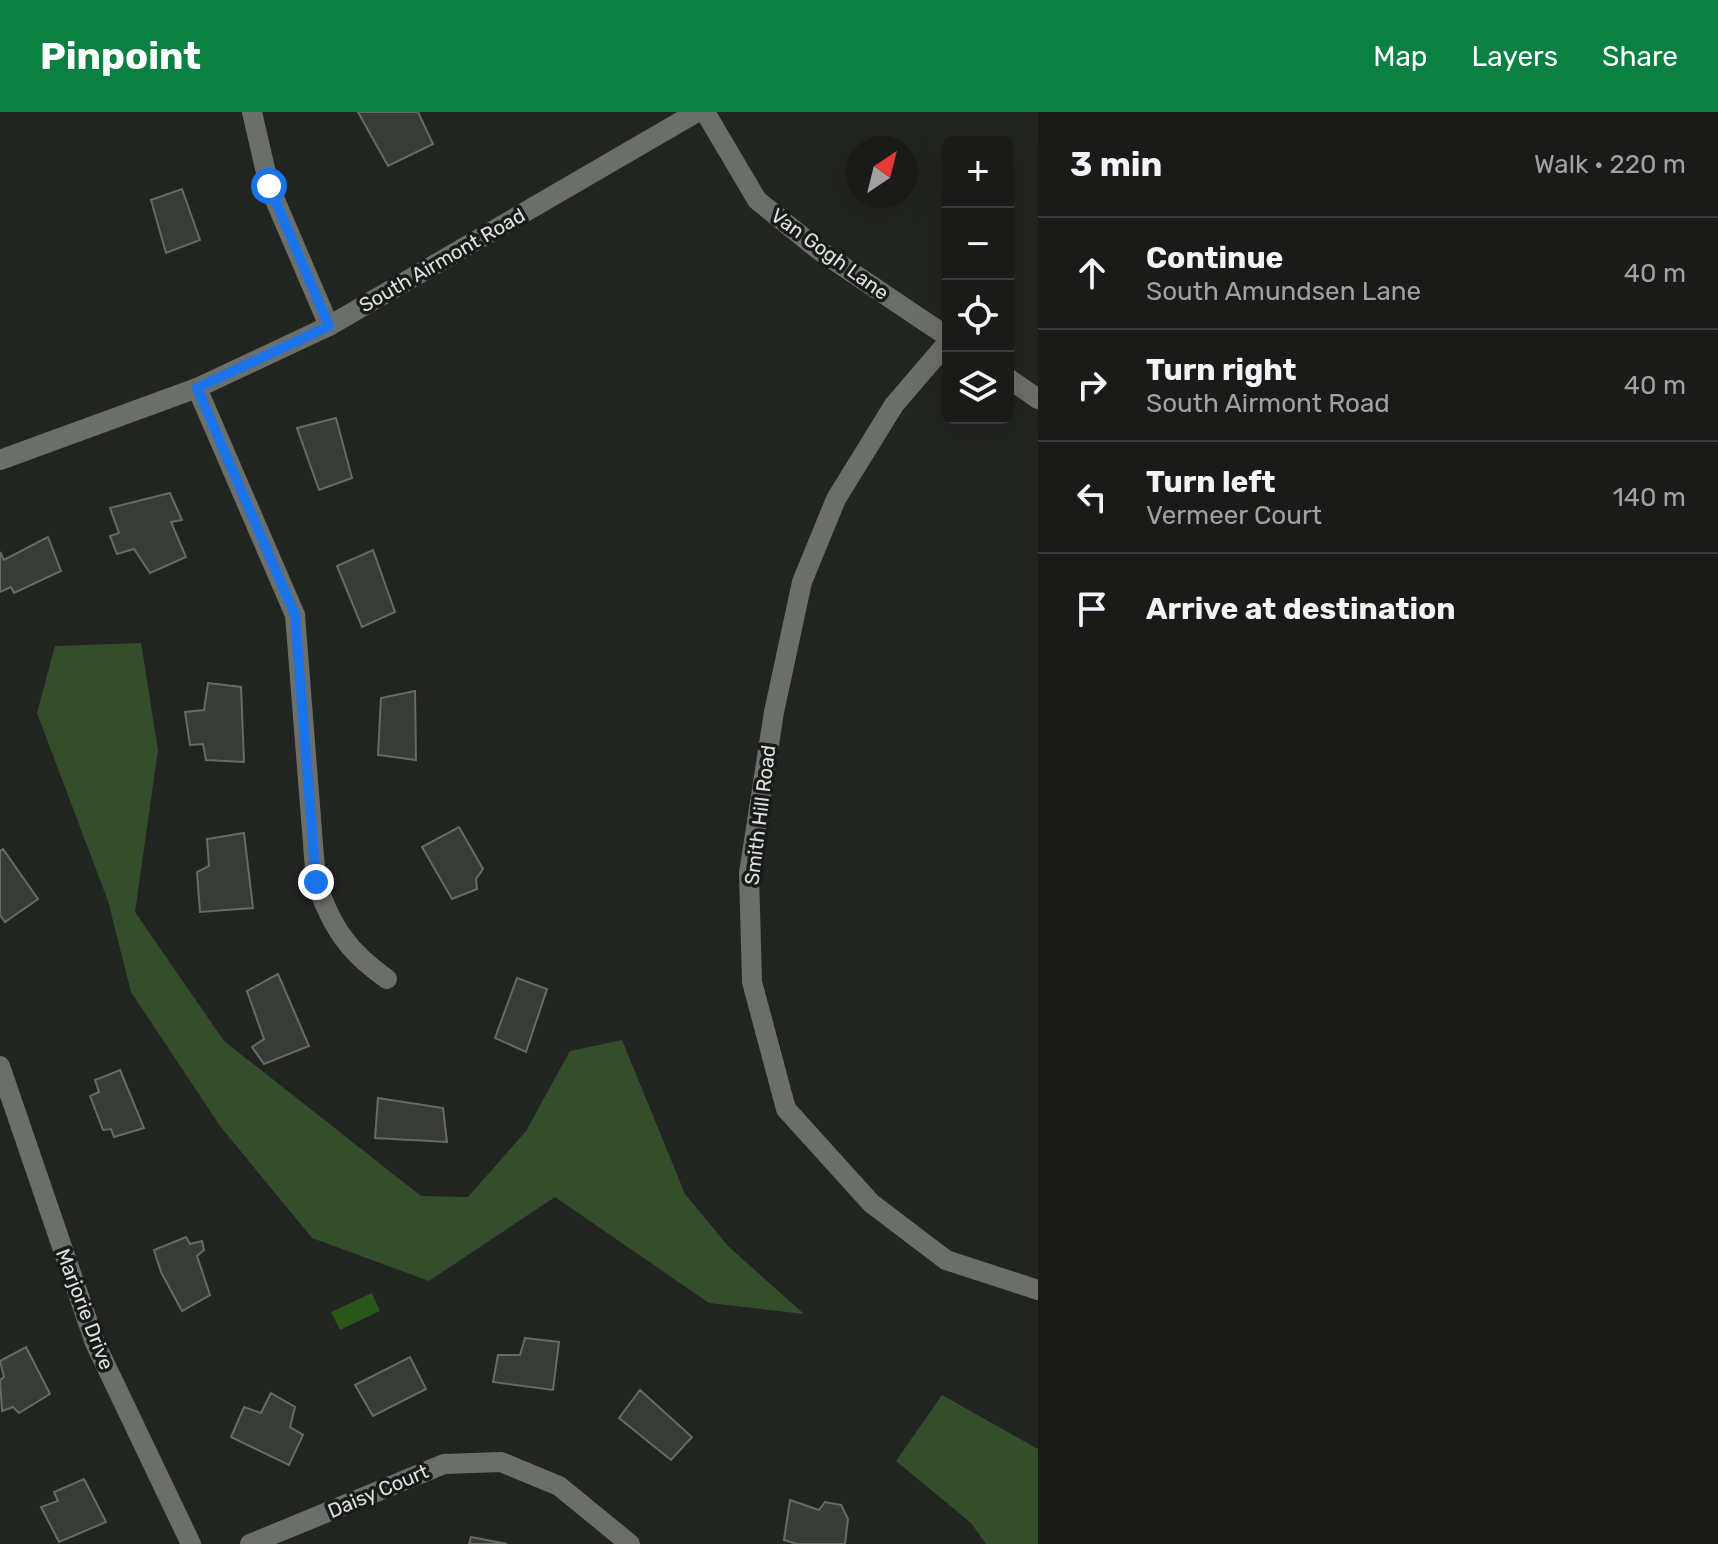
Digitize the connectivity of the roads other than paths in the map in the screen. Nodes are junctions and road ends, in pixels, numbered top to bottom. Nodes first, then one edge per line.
1 (252, 112) edge
2 (697, 112) edge
3 (705, 112) edge
4 (329, 326) junction
5 (942, 336) edge
6 (942, 347) edge
7 (1014, 382) edge
8 (197, 388) junction
9 (1038, 399) edge
10 (0, 460) edge
11 (387, 979) dead end
12 (0, 1066) edge
13 (1038, 1290) edge
14 (191, 1544) edge
15 (250, 1544) edge
16 (630, 1544) edge

1 - 4 street
2 - 4 street, South Airmont Road
3 - 5 street, Van Gogh Lane
4 - 8 street, South Airmont Road
6 - 13 street, Smith Hill Road
7 - 9 street
8 - 10 street, South Airmont Road
8 - 11 street
12 - 14 street, Marjorie Drive
15 - 16 street, Daisy Court

